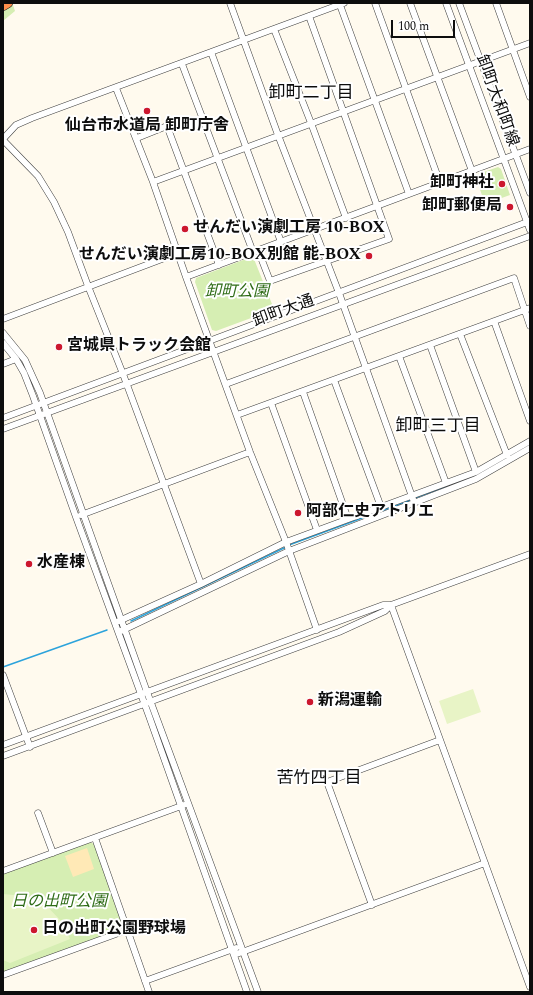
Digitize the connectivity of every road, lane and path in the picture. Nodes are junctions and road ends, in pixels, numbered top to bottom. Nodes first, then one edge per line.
1 (8, 3) edge
2 (230, 3) edge
3 (375, 3) edge
4 (410, 3) edge
5 (446, 3) edge
6 (459, 3) edge
7 (496, 3) edge
8 (342, 4) edge
9 (3, 6) edge
10 (309, 16) junction
11 (274, 29) junction
12 (243, 40) junction
13 (530, 43) edge
14 (513, 49) junction
15 (211, 52) junction
16 (480, 61) junction
17 (182, 64) junction
18 (468, 65) junction
19 (438, 77) junction
20 (116, 88) junction
21 (407, 88) junction
22 (530, 97) edge
23 (374, 100) junction
24 (344, 111) junction
25 (311, 123) junction
26 (278, 136) junction
27 (137, 138) junction
28 (3, 140) edge
29 (247, 147) junction
30 (530, 149) edge
31 (516, 155) junction
32 (217, 158) junction
33 (504, 159) junction
34 (184, 171) junction
35 (472, 171) junction
36 (153, 182) junction
37 (440, 183) junction
38 (530, 193) edge
39 (408, 194) junction
40 (377, 206) junction
41 (346, 218) junction
42 (528, 221) edge
43 (315, 229) junction
44 (530, 230) edge
45 (530, 236) edge
46 (281, 242) junction
47 (255, 251) junction
48 (178, 253) junction
49 (327, 261) junction
50 (219, 265) junction
51 (186, 277) junction
52 (88, 286) junction
53 (339, 293) junction
54 (343, 305) junction
55 (527, 309) edge
56 (3, 318) edge
57 (494, 321) junction
58 (530, 326) edge
59 (3, 333) edge
60 (460, 334) junction
61 (355, 337) junction
62 (210, 340) junction
63 (3, 343) edge
64 (430, 345) junction
65 (214, 352) junction
66 (400, 356) junction
67 (16, 359) junction
68 (3, 364) edge
69 (366, 369) junction
70 (123, 374) junction
71 (334, 380) junction
72 (126, 384) junction
73 (226, 384) junction
74 (303, 392) junction
75 (44, 403) junction
76 (271, 403) junction
77 (37, 406) junction
78 (48, 413) junction
79 (237, 415) junction
80 (40, 416) junction
81 (3, 418) edge
82 (530, 421) edge
83 (3, 429) edge
84 (530, 441) edge
85 (530, 448) edge
86 (250, 452) junction
87 (507, 455) junction
88 (476, 472) junction
89 (446, 483) junction
90 (164, 484) junction
91 (412, 496) junction
92 (414, 502) junction
93 (381, 507) junction
94 (84, 514) junction
95 (76, 517) junction
96 (348, 519) junction
97 (317, 530) junction
98 (287, 547) junction
99 (530, 554) edge
100 (202, 584) junction
101 (391, 605) junction
102 (122, 620) junction
103 (114, 624) junction
104 (125, 629) junction
105 (317, 630) junction
106 (118, 632) junction
107 (3, 675) edge
108 (148, 692) junction
109 (140, 694) junction
110 (152, 702) junction
111 (144, 705) junction
112 (26, 737) junction
113 (440, 740) junction
114 (3, 746) edge
115 (30, 746) junction
116 (3, 756) edge
117 (189, 803) junction
118 (180, 806) junction
119 (38, 813) dead end
120 (95, 838) junction
121 (53, 853) junction
122 (485, 863) junction
123 (3, 871) edge
124 (372, 905) junction
125 (127, 930) junction
126 (242, 949) junction
127 (233, 952) junction
128 (3, 975) edge
129 (145, 981) junction
130 (530, 987) edge
131 (149, 992) edge
132 (247, 992) edge
133 (258, 992) edge

1 - 9 highway
2 - 12 street
3 - 21 street
4 - 19 street
5 - 18 street, 卸町大和町線
6 - 16 street, 卸町大和町線
7 - 14 street
8 - 10 street
8 - 23 street
10 - 11 street
10 - 24 street
11 - 12 street
11 - 25 street
12 - 15 street
12 - 26 street
13 - 14 street
14 - 16 street
14 - 22 street
15 - 17 street
15 - 29 street
16 - 18 street
16 - 31 street, 卸町大和町線
17 - 20 street
17 - 32 street
18 - 19 street
18 - 33 street, 卸町大和町線
19 - 21 street
19 - 35 street
20 - 27 street
20 - 28 street
21 - 23 street
21 - 37 street
23 - 24 street
23 - 39 street
24 - 25 street
24 - 40 street
25 - 26 street
25 - 41 street
26 - 29 street
26 - 43 street
27 - 34 street
27 - 36 street
28 - 52 street
29 - 32 street
29 - 46 street
30 - 31 street
31 - 33 street
31 - 38 street, 卸町大和町線
32 - 34 street
32 - 47 street
33 - 35 street
33 - 42 street, 卸町大和町線
34 - 36 street
34 - 50 street
35 - 37 street
36 - 48 street
37 - 39 street
39 - 40 street
40 - 41 street
40 - 49 street
41 - 43 street
42 - 44 street, 卸町大和町線
42 - 53 street
43 - 46 street
43 - 49 street
45 - 54 street, 卸町大通
46 - 47 street
47 - 49 street
47 - 50 street
48 - 51 street
48 - 52 street
49 - 53 street
50 - 51 street
51 - 62 street
52 - 56 street
52 - 70 street
53 - 54 street
53 - 62 street
54 - 61 street
54 - 65 street, 卸町大通
55 - 57 street
55 - 58 street
55 - 61 street
57 - 60 street
57 - 82 street
59 - 75 street
60 - 64 street
60 - 87 street
61 - 69 street
61 - 73 street
62 - 65 street
62 - 70 street
63 - 67 street
64 - 66 street
64 - 88 street
65 - 72 street, 卸町大通
65 - 73 street
66 - 69 street
66 - 89 street
67 - 68 street
67 - 77 street
69 - 71 street
69 - 91 street
70 - 72 street
70 - 75 street
71 - 74 street
71 - 93 street
72 - 78 street, 卸町大通
72 - 90 street
73 - 79 street
74 - 76 street
74 - 96 street
75 - 77 street
75 - 78 street
76 - 79 street
76 - 97 street
77 - 80 street
77 - 81 street
78 - 80 street, 卸町大通
78 - 94 street
79 - 86 street
80 - 83 street, 卸町大通
80 - 95 street
84 - 87 street
85 - 92 street
86 - 90 street
86 - 98 street
87 - 88 street
88 - 89 street
89 - 91 street
90 - 94 street
90 - 100 street
91 - 92 street
91 - 93 street
92 - 98 street
93 - 96 street
94 - 95 street
94 - 102 street
95 - 103 street
96 - 97 street
97 - 98 street
98 - 100 street
98 - 104 street
98 - 105 street
99 - 101 street
100 - 102 street
101 - 105 street
101 - 110 street
101 - 113 street
102 - 103 street
102 - 104 street
103 - 106 street
104 - 106 street
104 - 108 street
105 - 108 street
106 - 109 street
107 - 112 street
108 - 109 street
108 - 110 street
109 - 111 street
109 - 112 street
110 - 111 street
110 - 117 street
111 - 115 street
111 - 118 street
112 - 114 street
112 - 115 street
113 - 122 street
113 - 124 street
115 - 116 street
117 - 118 street
117 - 126 street
118 - 120 street
118 - 127 street
119 - 121 street
120 - 121 street
120 - 125 street
121 - 123 street
122 - 124 street
122 - 130 street
124 - 126 street
125 - 128 street
125 - 129 street
126 - 127 street
126 - 133 street
127 - 129 street
127 - 132 street
129 - 131 street

